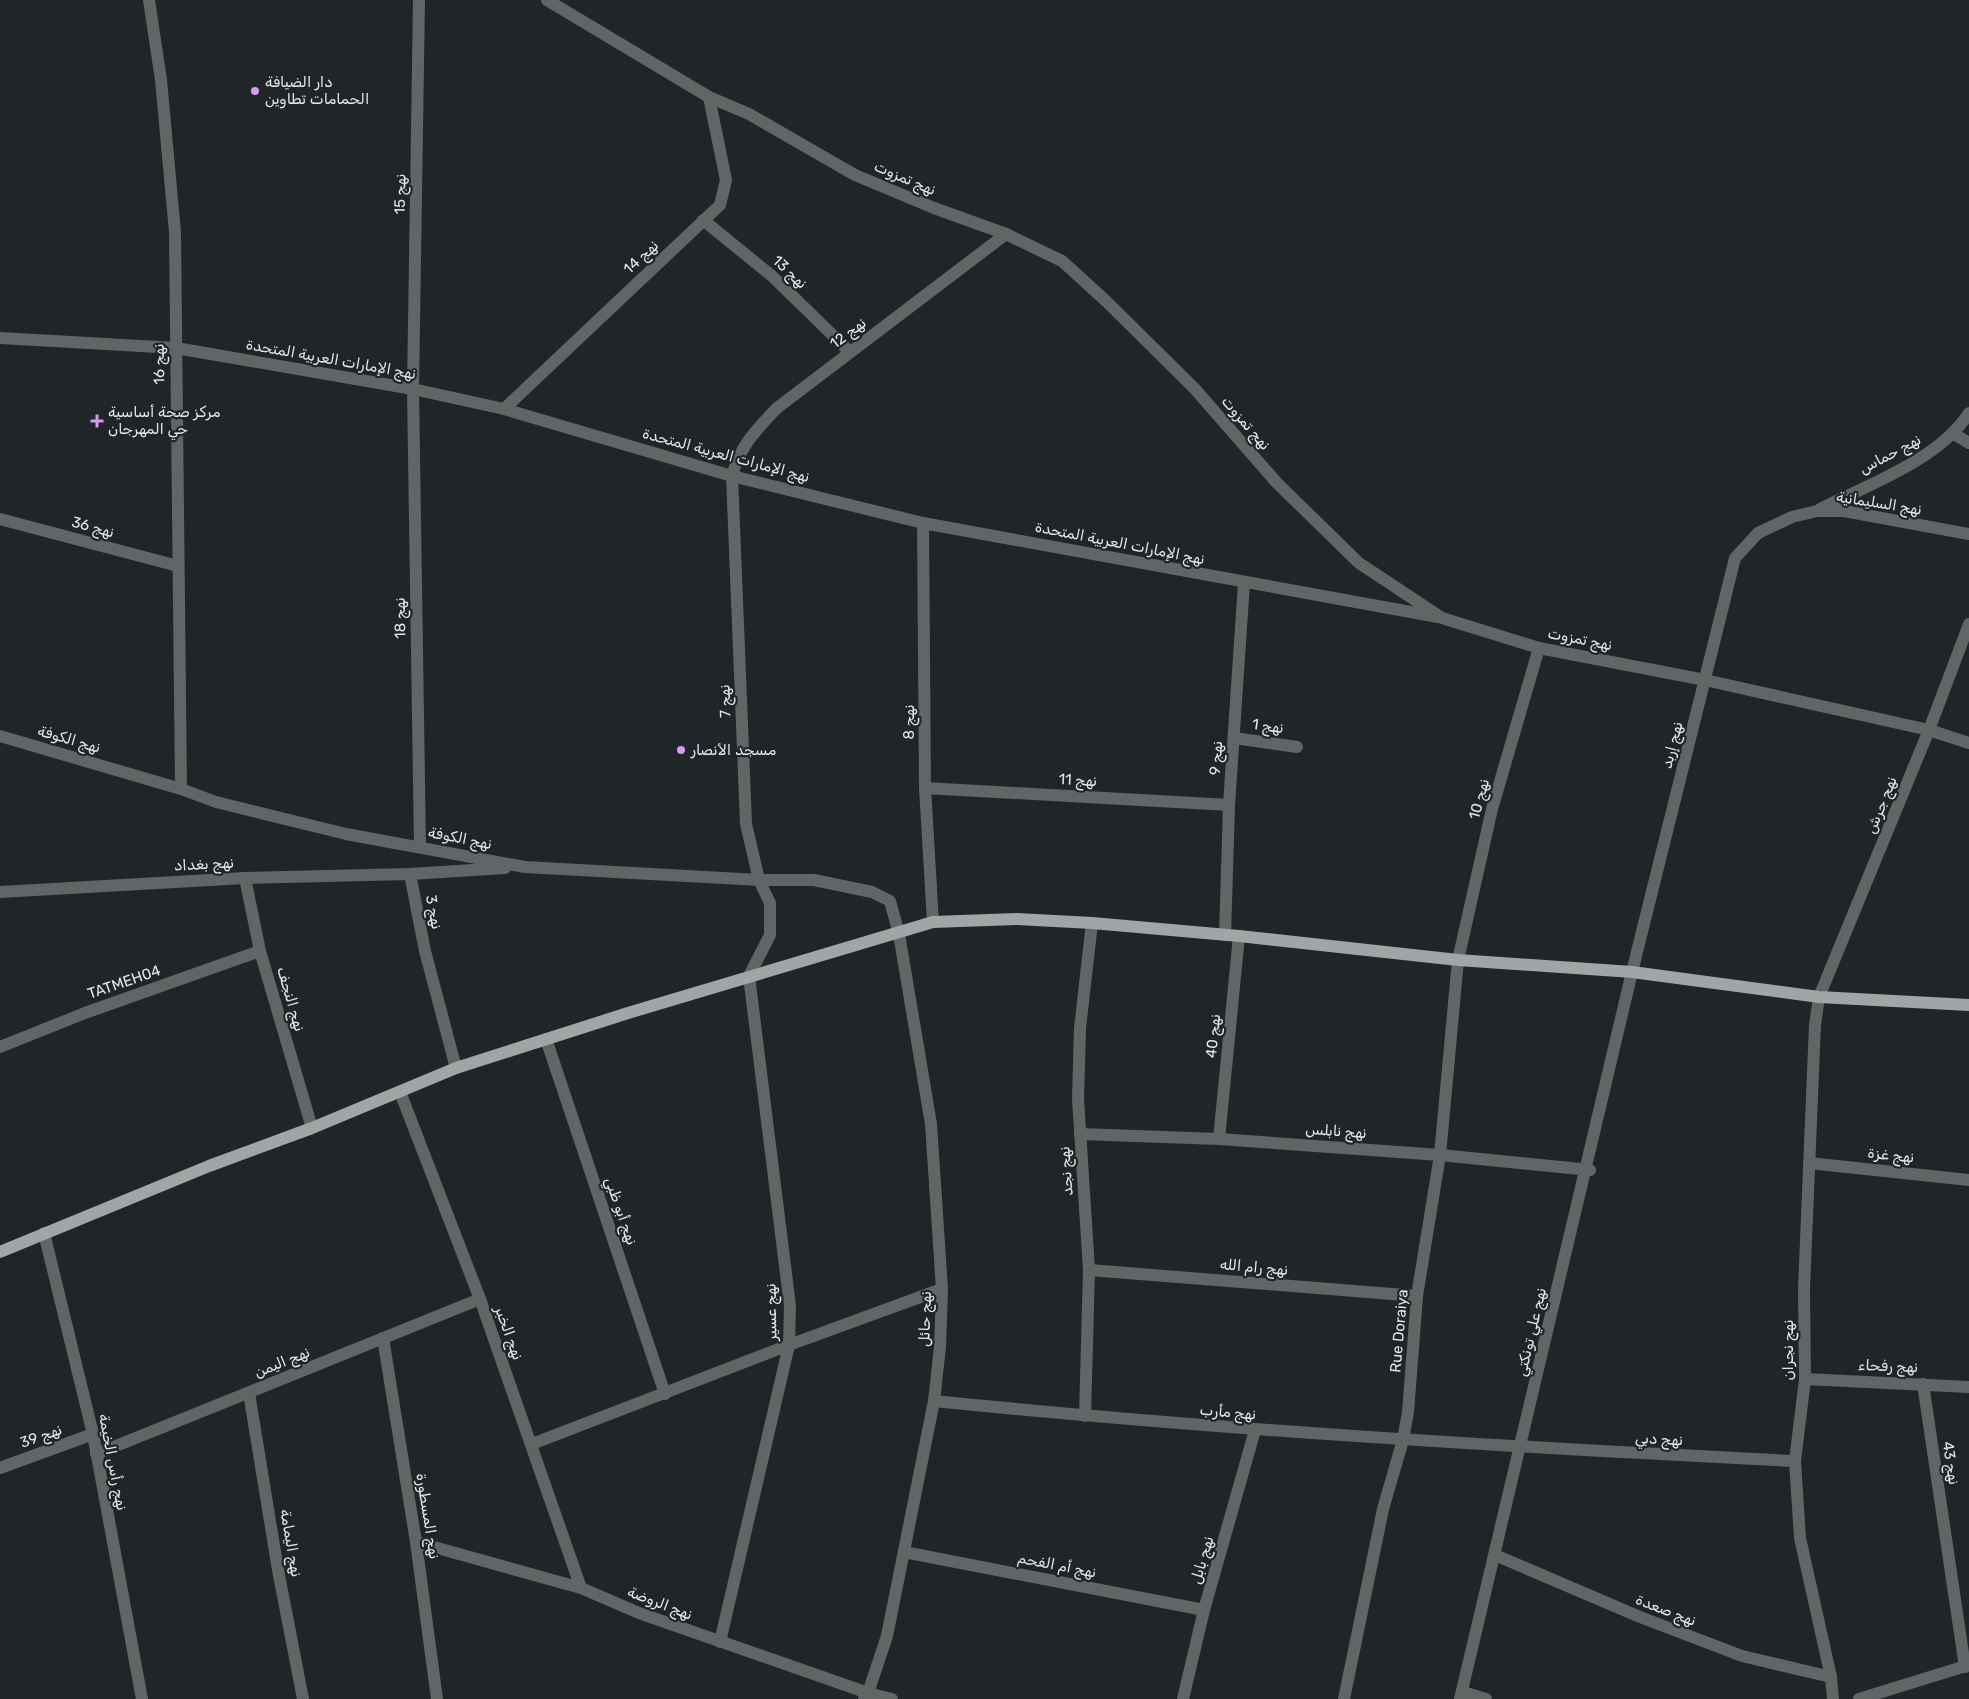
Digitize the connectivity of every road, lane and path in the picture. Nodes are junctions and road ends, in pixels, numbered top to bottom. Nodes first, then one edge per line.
1 (149, 0) edge
2 (419, 0) edge
3 (547, 0) edge
4 (709, 97) junction
5 (704, 220) junction
6 (1006, 234) junction
7 (0, 338) edge
8 (176, 348) junction
9 (850, 352) junction
10 (413, 389) junction
11 (504, 409) junction
12 (1969, 413) edge
13 (1954, 434) junction
14 (1969, 443) edge
15 (732, 476) junction
16 (1817, 511) junction
17 (0, 519) edge
18 (923, 523) junction
19 (1758, 533) joint
20 (1969, 534) edge
21 (178, 566) junction
22 (1244, 583) junction
23 (1442, 618) junction
24 (1969, 624) edge
25 (1539, 648) junction
26 (1705, 680) junction
27 (1930, 730) junction
28 (0, 736) edge
29 (1234, 738) junction
30 (1969, 743) edge
31 (1297, 747) dead end
32 (925, 788) junction
33 (181, 789) junction
34 (1229, 805) junction
35 (420, 847) junction
36 (524, 867) junction
37 (410, 874) junction
38 (245, 878) junction
39 (759, 880) junction
40 (0, 892) edge
41 (934, 922) junction
42 (1092, 924) junction
43 (898, 934) junction
44 (1226, 935) junction
45 (1239, 936) junction
46 (260, 951) junction
47 (1458, 960) junction
48 (1632, 972) junction
49 (749, 976) junction
50 (1819, 998) junction
51 (1969, 1005) edge
52 (546, 1039) junction
53 (0, 1046) edge
54 (456, 1068) junction
55 (400, 1092) junction
56 (312, 1128) junction
57 (1080, 1134) junction
58 (1219, 1139) junction
59 (1440, 1155) junction
60 (1809, 1163) junction
61 (1588, 1170) junction
62 (1969, 1180) edge
63 (44, 1233) junction
64 (0, 1252) edge
65 (1089, 1270) junction
66 (942, 1289) junction
67 (1417, 1296) junction
68 (480, 1299) junction
69 (383, 1338) junction
70 (789, 1345) junction
71 (1805, 1379) junction
72 (1923, 1384) junction
73 (1969, 1387) edge
74 (249, 1393) junction
75 (665, 1394) junction
76 (934, 1401) junction
77 (1085, 1416) junction
78 (1255, 1430) junction
79 (93, 1434) junction
80 (1403, 1440) junction
81 (532, 1444) junction
82 (1521, 1448) junction
83 (96, 1454) junction
84 (1796, 1462) junction
85 (0, 1468) edge
86 (416, 1542) junction
87 (904, 1552) junction
88 (1495, 1556) junction
89 (581, 1588) junction
90 (1204, 1610) junction
91 (720, 1642) junction
92 (1967, 1666) edge
93 (1831, 1676) junction
94 (1461, 1695) edge
95 (866, 1696) edge
96 (142, 1699) edge
97 (303, 1699) edge
98 (437, 1699) edge
99 (892, 1699) edge
100 (1183, 1699) edge
101 (1344, 1699) edge
102 (1486, 1699) edge
103 (1833, 1699) edge
104 (1859, 1699) edge

1 - 8 street, نهج 16
2 - 10 street, نهج 15
3 - 4 street, نهج تمزوت
4 - 5 street, نهج 14
4 - 6 street, نهج تمزوت
5 - 9 street, نهج 13
5 - 11 street, نهج 14
6 - 9 street, نهج 12
6 - 23 street, نهج تمزوت
7 - 8 street, نهج الإمارات العربية المتحدة
8 - 10 street, نهج الإمارات العربية المتحدة
8 - 21 street, نهج 16
9 - 15 street, نهج 12
10 - 11 street, نهج الإمارات العربية المتحدة
10 - 35 street, نهج 18
11 - 15 street, نهج الإمارات العربية المتحدة
12 - 13 street, نهج حماس
13 - 14 street
13 - 16 street, نهج حماس
15 - 18 street, نهج الإمارات العربية المتحدة
15 - 39 street, نهج 7
16 - 19 street, نهج السليمانية
16 - 20 street, نهج السليمانية
17 - 21 street, نهج 36
18 - 22 street, نهج الإمارات العربية المتحدة
18 - 32 street, نهج 8
19 - 26 street, نهج إربد
21 - 33 street, نهج 16
22 - 23 street, نهج الإمارات العربية المتحدة
22 - 29 street, نهج 9
23 - 25 street, نهج تمزوت
24 - 27 street, نهج جرش
25 - 26 street, نهج تمزوت
25 - 47 street, نهج 10
26 - 27 street, نهج تمزوت
26 - 48 street, نهج إربد
27 - 30 street, نهج تمزوت
27 - 50 street, نهج جرش
28 - 33 street, نهج الكوفة
29 - 31 street, نهج 1
29 - 34 street, نهج 9
32 - 34 street, نهج 11
32 - 41 street, نهج 8
33 - 35 street, نهج الكوفة
34 - 44 street, نهج 9
35 - 36 street, نهج الكوفة
36 - 37 street, نهج 3
36 - 39 street, نهج الكوفة
37 - 38 street, نهج بغداد
37 - 54 street, نهج 3
38 - 40 street, نهج بغداد
38 - 46 street, نهج النجف
39 - 43 street, نهج الكوفة
39 - 49 street, نهج 7
41 - 42 main road
41 - 43 main road
42 - 44 main road
42 - 57 street, نهج نجد
43 - 49 main road
43 - 66 street, نهج حائل
44 - 45 main road
45 - 47 main road
45 - 58 street, نهج 40
46 - 53 street, TATMEH04
46 - 56 street, نهج النجف
47 - 48 main road
47 - 59 street, Rue Doraiya
48 - 50 main road
48 - 61 street, نهج علي تونكتي
49 - 52 main road
49 - 70 street, نهج عسير
50 - 51 main road
50 - 60 street, نهج نجران
52 - 54 main road
52 - 75 street, نهج أبو ظبي
54 - 55 main road
55 - 56 main road
55 - 68 street, نهج الخبر
56 - 63 main road
57 - 58 street, نهج نابلس
57 - 65 street, نهج نجد
58 - 59 street, نهج نابلس
59 - 61 street, نهج نابلس
59 - 67 street, Rue Doraiya
60 - 62 street, نهج غزة
60 - 71 street, نهج نجران
61 - 82 street, نهج علي تونكتي
63 - 64 main road
63 - 79 street, نهج رأس الخيمة
65 - 67 street, نهج رام الله
65 - 77 street, نهج نجد
66 - 70 street
66 - 76 street, نهج حائل
67 - 80 street, Rue Doraiya
68 - 69 street, نهج اليمن
68 - 81 street, نهج الخبر
69 - 74 street, نهج اليمن
69 - 86 street, نهج المسطورة
70 - 75 street
70 - 91 street, نهج عسير
71 - 72 street, نهج رفحاء
71 - 84 street, نهج نجران
72 - 73 street, نهج رفحاء
72 - 92 street, نهج 43
74 - 83 street, نهج اليمن
74 - 97 street, نهج اليمامة
75 - 81 street
76 - 77 street, نهج مأرب
76 - 87 street, نهج حائل
77 - 78 street, نهج مأرب
78 - 80 street, نهج مأرب
78 - 90 street, نهج بابل
79 - 83 street, نهج رأس الخيمة
79 - 85 street, نهج 39
80 - 82 street, نهج مأرب
80 - 101 street, Rue Doraiya
81 - 89 street, نهج الخبر
82 - 84 street, نهج دبي
82 - 88 street, نهج علي تونكتي
83 - 96 street, نهج رأس الخيمة
84 - 93 street, نهج نجران
86 - 89 street, نهج الروضة
86 - 98 street, نهج المسطورة
87 - 90 street, نهج أم الفحم
87 - 95 street, نهج حائل
88 - 93 street, نهج صعدة
88 - 94 street, نهج علي تونكتي
89 - 91 street, نهج الروضة
90 - 100 street, نهج بابل
91 - 95 street, نهج الروضة
92 - 104 street
93 - 103 street, نهج نجران
94 - 102 street
95 - 99 street, نهج الروضة

